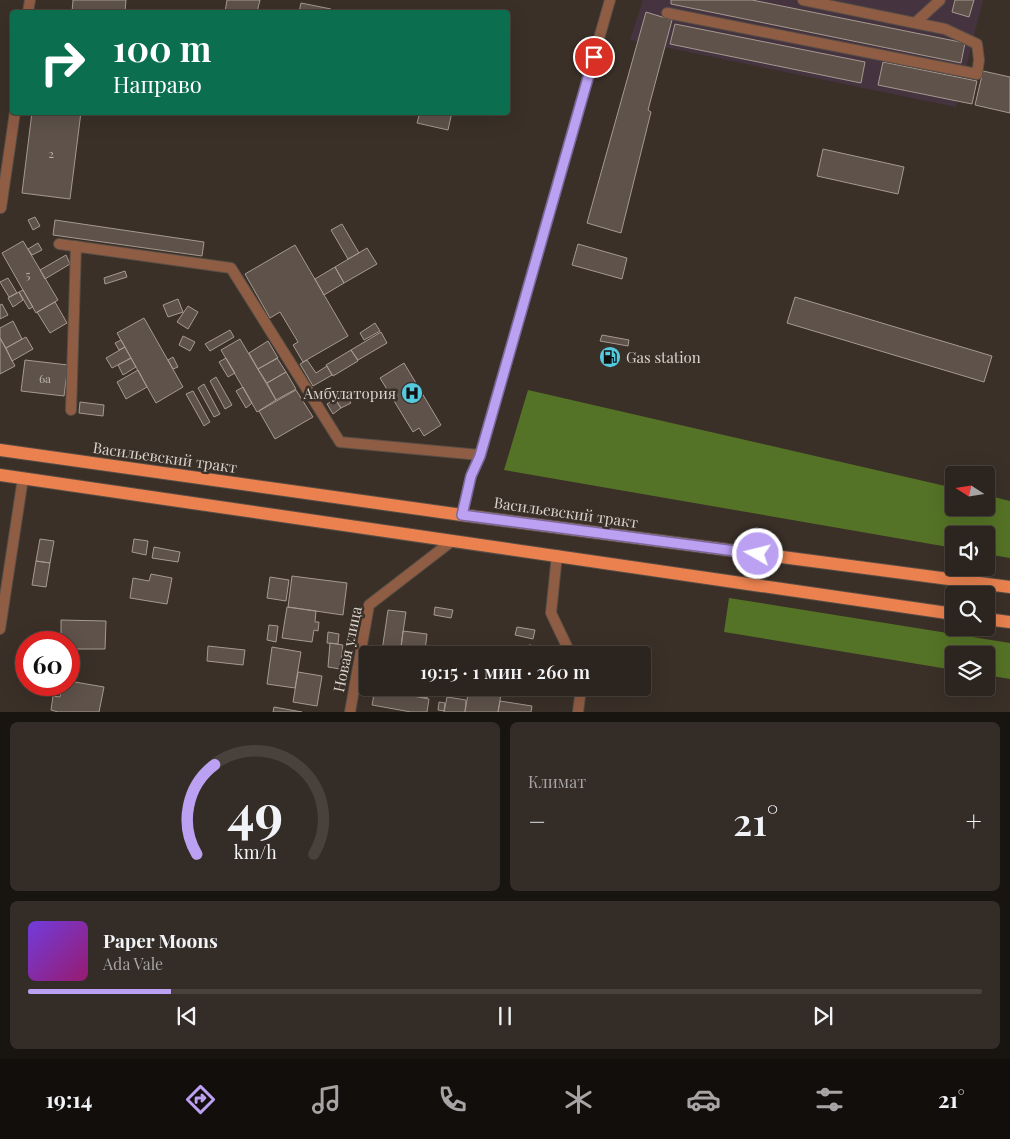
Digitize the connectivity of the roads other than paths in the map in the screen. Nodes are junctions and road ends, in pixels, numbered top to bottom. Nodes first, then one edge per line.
1 (610, 0) edge
2 (803, 0) edge
3 (940, 0) edge
4 (667, 13) dead end
5 (915, 23) junction
6 (14, 115) edge
7 (2, 208) dead end
8 (59, 244) dead end
9 (76, 246) junction
10 (71, 410) dead end
11 (0, 450) edge
12 (480, 456) junction
13 (0, 475) edge
14 (23, 478) junction
15 (462, 515) junction
16 (452, 541) junction
17 (557, 555) junction
18 (1010, 588) edge
19 (945, 613) edge
20 (995, 620) edge
21 (1010, 622) edge
22 (0, 629) edge
23 (566, 646) edge
24 (580, 696) edge
25 (350, 712) edge
26 (578, 712) edge

1 - 12 street
2 - 5 street
3 - 5 street
4 - 5 street
6 - 7 street
8 - 9 street
9 - 10 street
9 - 12 street
11 - 15 main road, Васильевский тракт
12 - 15 street
13 - 14 main road
14 - 16 main road
14 - 22 street
15 - 18 main road, Васильевский тракт
16 - 17 main road
16 - 25 street, Новая улица
17 - 19 main road
17 - 23 street
20 - 21 main road
24 - 26 street

